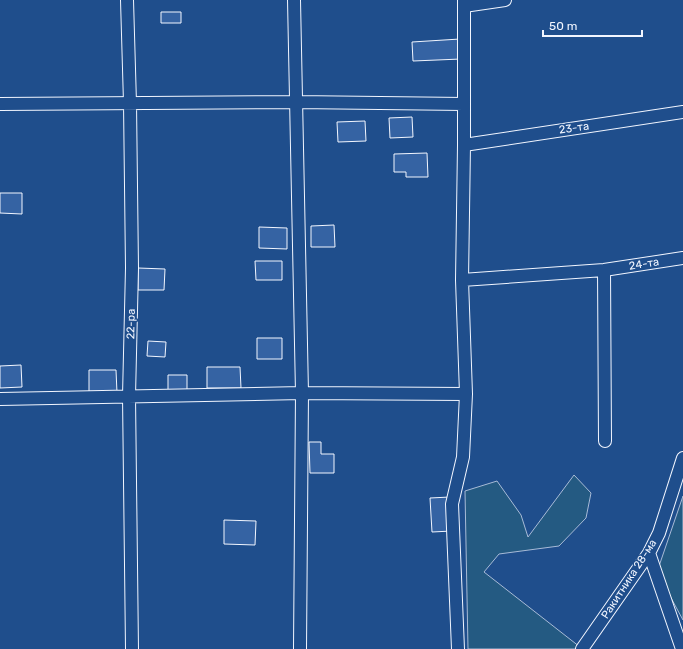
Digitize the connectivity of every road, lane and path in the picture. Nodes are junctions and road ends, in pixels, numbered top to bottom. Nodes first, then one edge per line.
1 (127, 0) edge
2 (294, 0) edge
3 (506, 0) edge
4 (464, 3) edge
5 (296, 102) junction
6 (130, 103) junction
7 (0, 104) edge
8 (464, 104) junction
9 (683, 112) edge
10 (464, 144) junction
11 (683, 258) edge
12 (604, 270) junction
13 (462, 280) junction
14 (302, 393) junction
15 (466, 394) junction
16 (129, 396) junction
17 (0, 399) edge
18 (606, 441) dead end
19 (683, 458) edge
20 (649, 553) junction
21 (132, 649) edge
22 (300, 649) edge
23 (458, 649) edge
24 (582, 649) edge
25 (682, 649) edge

1 - 6 street, 22-ра
2 - 5 street
3 - 4 street
4 - 8 street
5 - 6 street
5 - 8 street
5 - 14 street
6 - 7 street
6 - 16 street, 22-ра
8 - 10 street
9 - 10 street, 23-та
10 - 13 street
11 - 12 street, 24-та
12 - 13 street, 24-та
12 - 18 street
13 - 15 street
14 - 15 street
14 - 16 street
14 - 22 street
15 - 23 street
16 - 17 street
16 - 21 street, 22-ра
19 - 20 street, Ракитника 28-ма
20 - 24 street, Ракитника 28-ма
20 - 25 street

